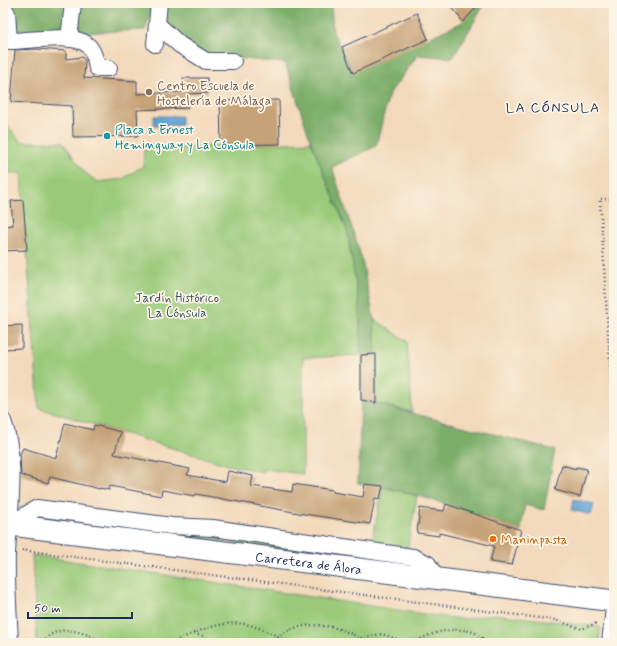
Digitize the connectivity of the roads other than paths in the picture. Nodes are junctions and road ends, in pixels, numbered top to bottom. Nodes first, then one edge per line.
1 (73, 3) edge
2 (159, 3) edge
3 (3, 7) edge
4 (158, 25) junction
5 (69, 39) junction
6 (155, 44) dead end
7 (233, 61) dead end
8 (109, 68) dead end
9 (3, 421) edge
10 (6, 525) edge
11 (6, 553) edge
12 (614, 609) edge
13 (10, 643) edge
14 (610, 643) edge

1 - 5 street
2 - 4 street
3 - 5 street
4 - 6 street
4 - 7 street
5 - 8 street
9 - 10 street
10 - 11 street
10 - 12 main road, Carretera de Álora
11 - 13 street
12 - 14 street

